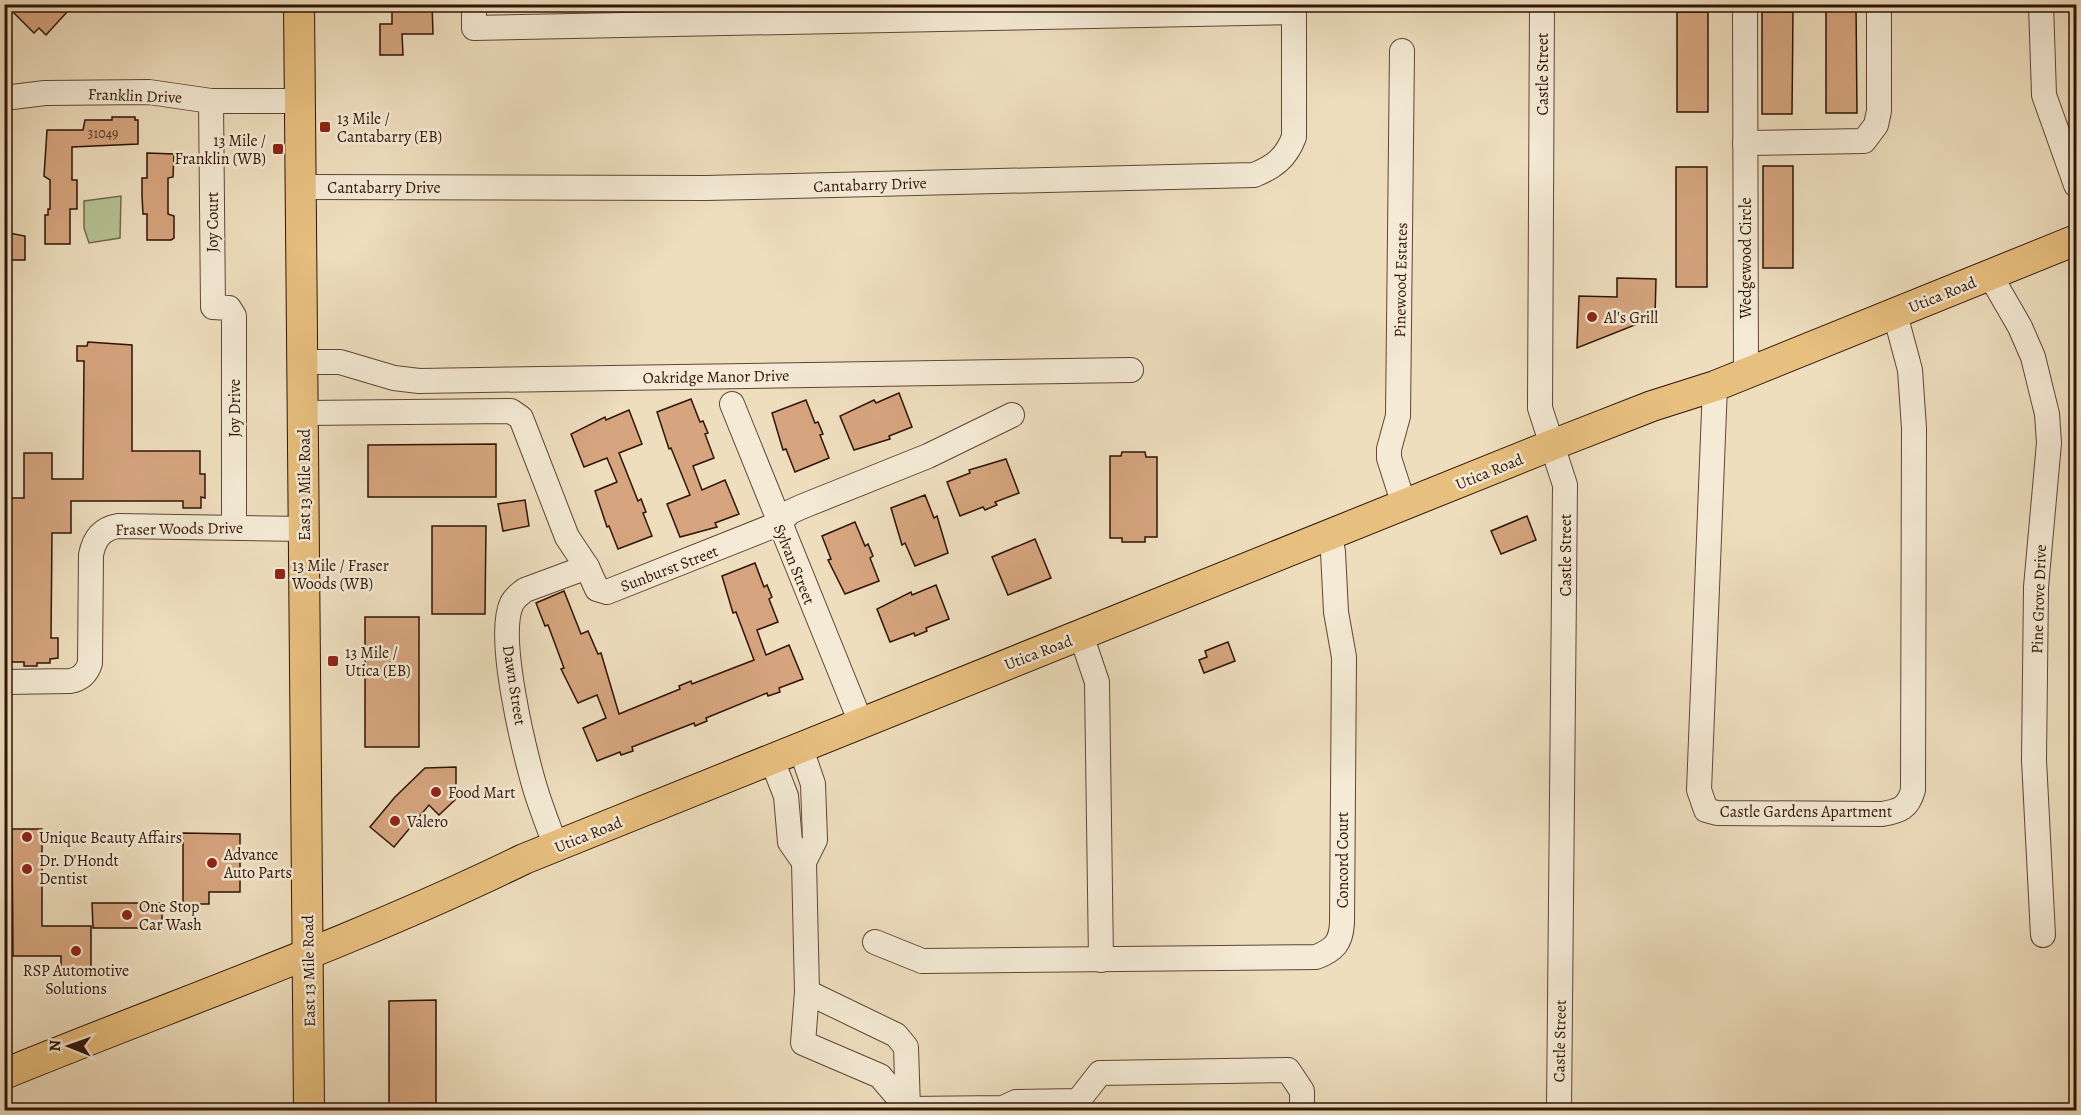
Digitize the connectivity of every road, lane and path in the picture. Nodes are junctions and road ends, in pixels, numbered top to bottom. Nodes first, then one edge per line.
1 (299, 4) edge
2 (474, 4) edge
3 (1542, 4) edge
4 (1745, 4) edge
5 (1880, 4) edge
6 (2041, 4) edge
7 (1294, 8) edge
8 (1402, 51) dead end
9 (4, 98) edge
10 (301, 100) junction
11 (211, 101) junction
12 (1745, 143) junction
13 (2076, 184) edge
14 (302, 187) junction
15 (2076, 240) edge
16 (1990, 274) junction
17 (213, 307) joint
18 (1895, 314) junction
19 (304, 362) junction
20 (1131, 370) dead end
21 (1746, 374) junction
22 (1715, 386) junction
23 (732, 404) dead end
24 (304, 413) junction
25 (1012, 416) dead end
26 (1552, 445) junction
27 (1404, 505) junction
28 (778, 524) junction
29 (234, 526) junction
30 (305, 529) junction
31 (1330, 535) junction
32 (587, 567) junction
33 (1081, 635) junction
34 (4, 682) edge
35 (861, 723) junction
36 (801, 748) junction
37 (772, 759) junction
38 (556, 847) junction
39 (804, 862) junction
40 (2043, 935) dead end
41 (875, 942) dead end
42 (307, 953) junction
43 (1101, 960) junction
44 (807, 992) junction
45 (4, 1074) edge
46 (908, 1109) edge
47 (984, 1109) edge
48 (309, 1110) edge
49 (1302, 1110) edge
50 (1559, 1110) edge

1 - 10 main road, East 13 Mile Road
2 - 7 street
3 - 26 street, Castle Street
4 - 12 street, Wedgewood Circle
5 - 12 street
6 - 13 street
7 - 14 street, Cantabarry Drive
8 - 27 street, Pinewood Estates
9 - 11 street, Franklin Drive
10 - 11 street, Franklin Drive
10 - 14 main road, East 13 Mile Road
11 - 17 street, Joy Court
12 - 21 street, Wedgewood Circle
14 - 19 main road, East 13 Mile Road
15 - 16 main road, Utica Road
16 - 18 main road, Utica Road
16 - 40 street, Pine Grove Drive
17 - 29 street, Joy Drive
18 - 21 main road, Utica Road
18 - 22 street, Castle Gardens Apartment
19 - 20 street, Oakridge Manor Drive
19 - 24 main road, East 13 Mile Road
21 - 22 main road, Utica Road
22 - 26 main road, Utica Road
23 - 28 street, Sylvan Street
24 - 30 main road, East 13 Mile Road
24 - 32 street, Sunburst Street
25 - 28 street, Sunburst Street
26 - 27 main road, Utica Road
26 - 50 street, Castle Street
27 - 31 main road, Utica Road
28 - 32 street, Sunburst Street
28 - 35 street, Sylvan Street
29 - 30 street, Fraser Woods Drive
29 - 34 street, Fraser Woods Drive
30 - 42 main road, East 13 Mile Road
31 - 33 main road, Utica Road
31 - 43 street, Concord Court
32 - 38 street, Dawn Street
33 - 35 main road, Utica Road
33 - 43 street
35 - 36 main road, Utica Road
36 - 37 main road, Utica Road
36 - 39 street
37 - 38 main road, Utica Road
37 - 39 street
38 - 42 main road, Utica Road
39 - 44 street
41 - 43 street, Concord Court
42 - 45 main road, Utica Road
42 - 48 main road, East 13 Mile Road
44 - 46 street
44 - 46 street
46 - 47 street
47 - 49 street

